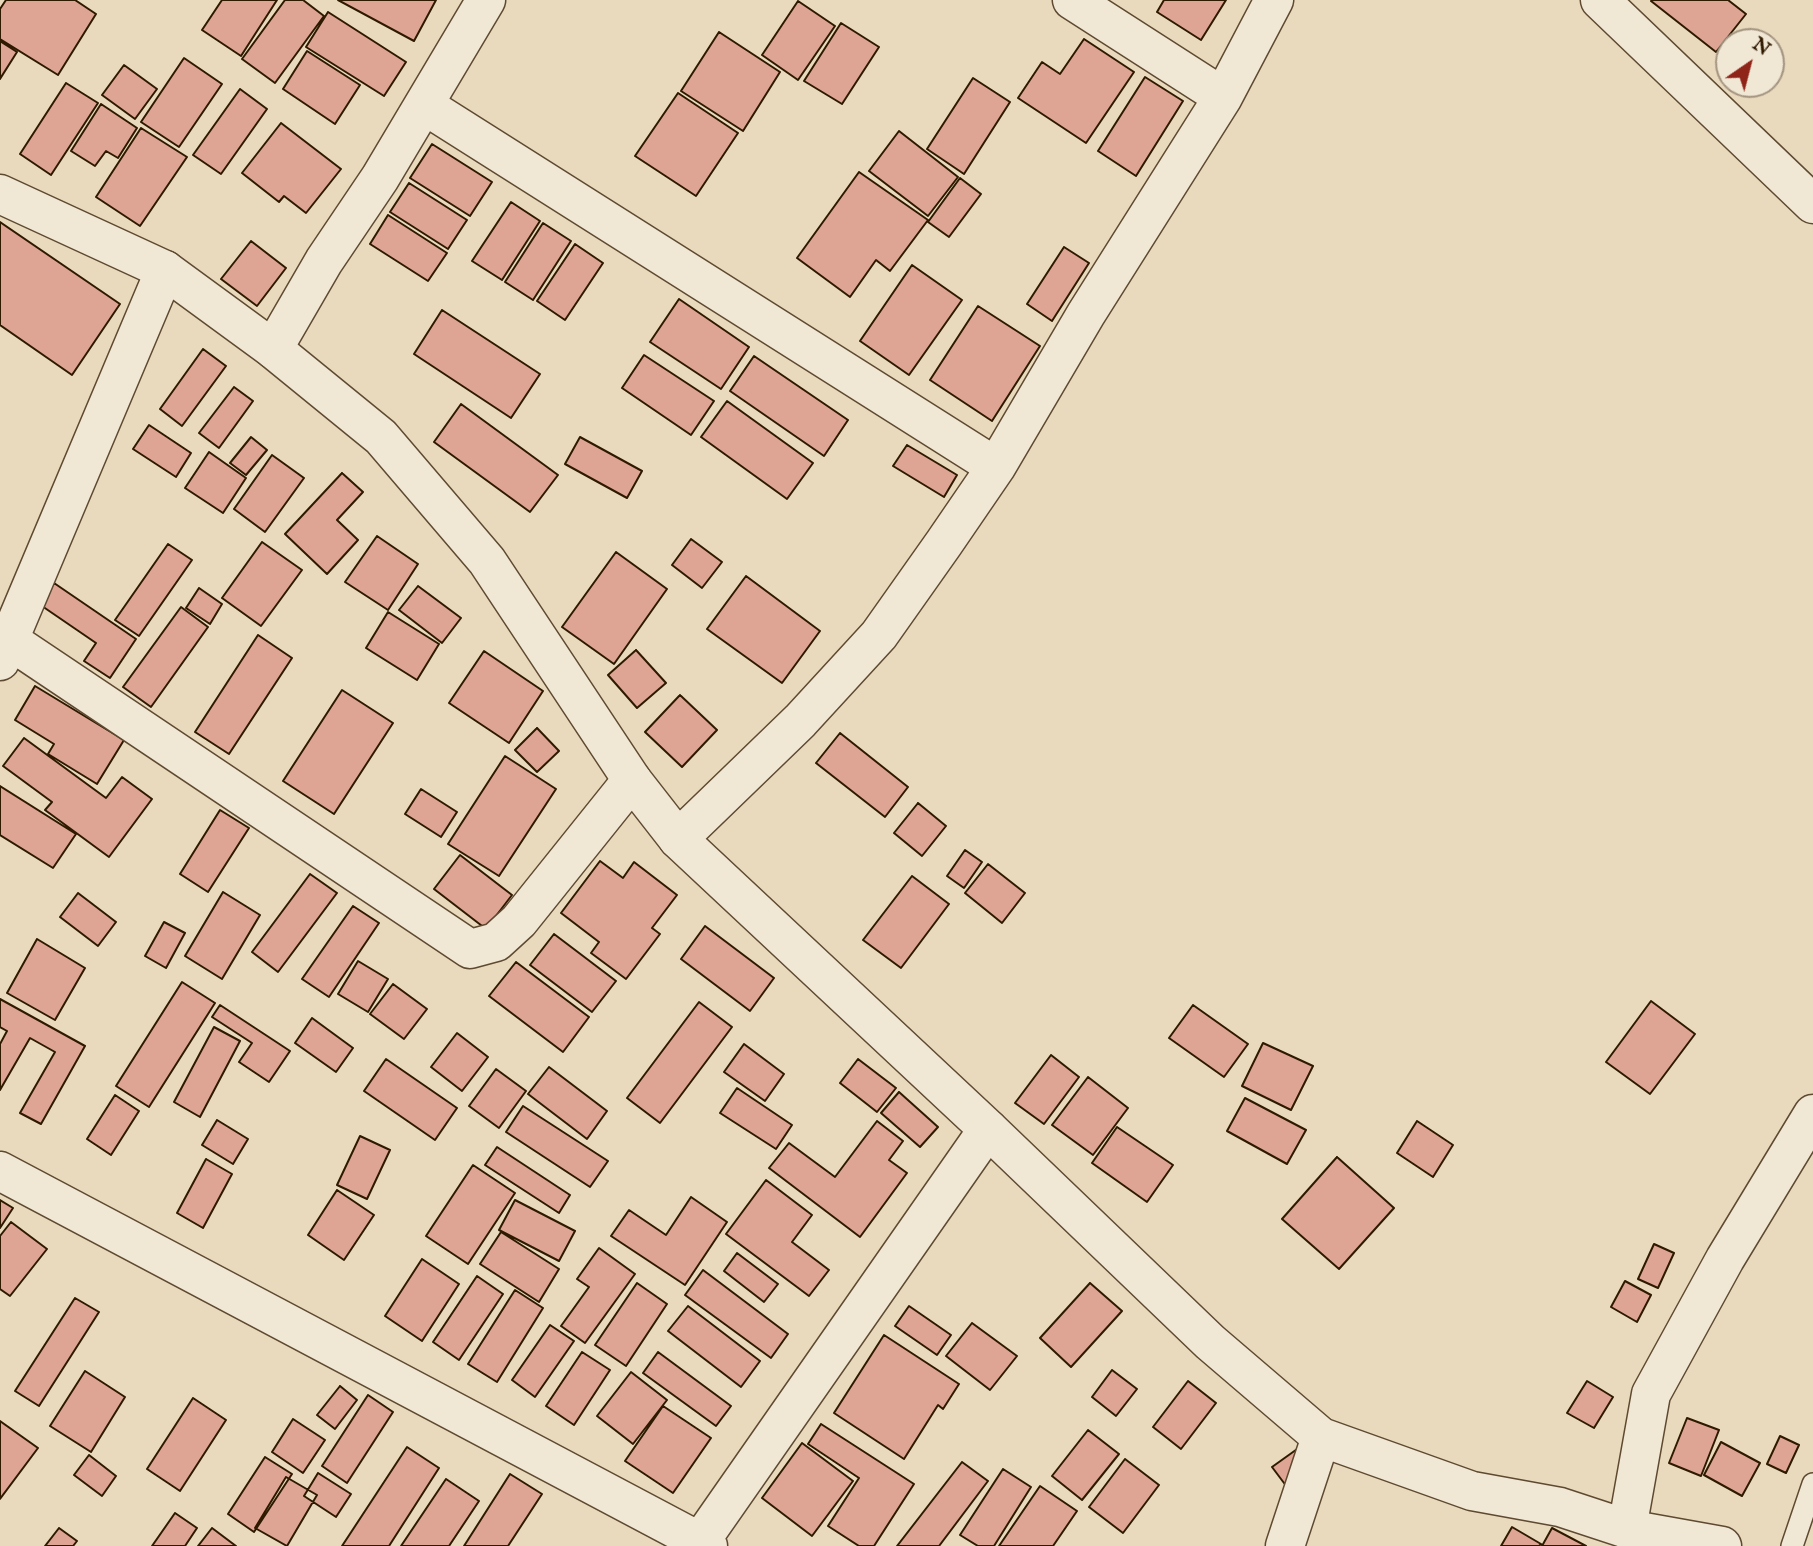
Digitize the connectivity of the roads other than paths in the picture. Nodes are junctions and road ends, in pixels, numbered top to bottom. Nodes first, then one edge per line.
1 (486, 0) edge
2 (1072, 0) edge
3 (1274, 0) edge
4 (1600, 0) edge
5 (1223, 97) junction
6 (424, 105) junction
7 (0, 194) edge
8 (1813, 204) edge
9 (165, 270) junction
10 (272, 349) junction
11 (996, 467) junction
12 (3, 645) edge
13 (632, 780) junction
14 (678, 838) junction
15 (1813, 1114) edge
16 (988, 1129) junction
17 (0, 1171) edge
18 (1321, 1437) junction
19 (1813, 1484) edge
20 (1627, 1529) junction
21 (702, 1545) edge
22 (1285, 1546) edge
23 (1722, 1546) edge
24 (1792, 1546) edge

1 - 6 street
2 - 5 street
3 - 5 street
4 - 8 street
5 - 11 street
6 - 10 street
6 - 11 street
7 - 9 street
9 - 10 street
9 - 12 street
10 - 13 street
11 - 14 street
12 - 13 street
13 - 14 street
14 - 16 street
15 - 20 street
16 - 18 street
16 - 21 street
17 - 21 street
18 - 20 street
18 - 22 street
19 - 24 lane
20 - 23 street

